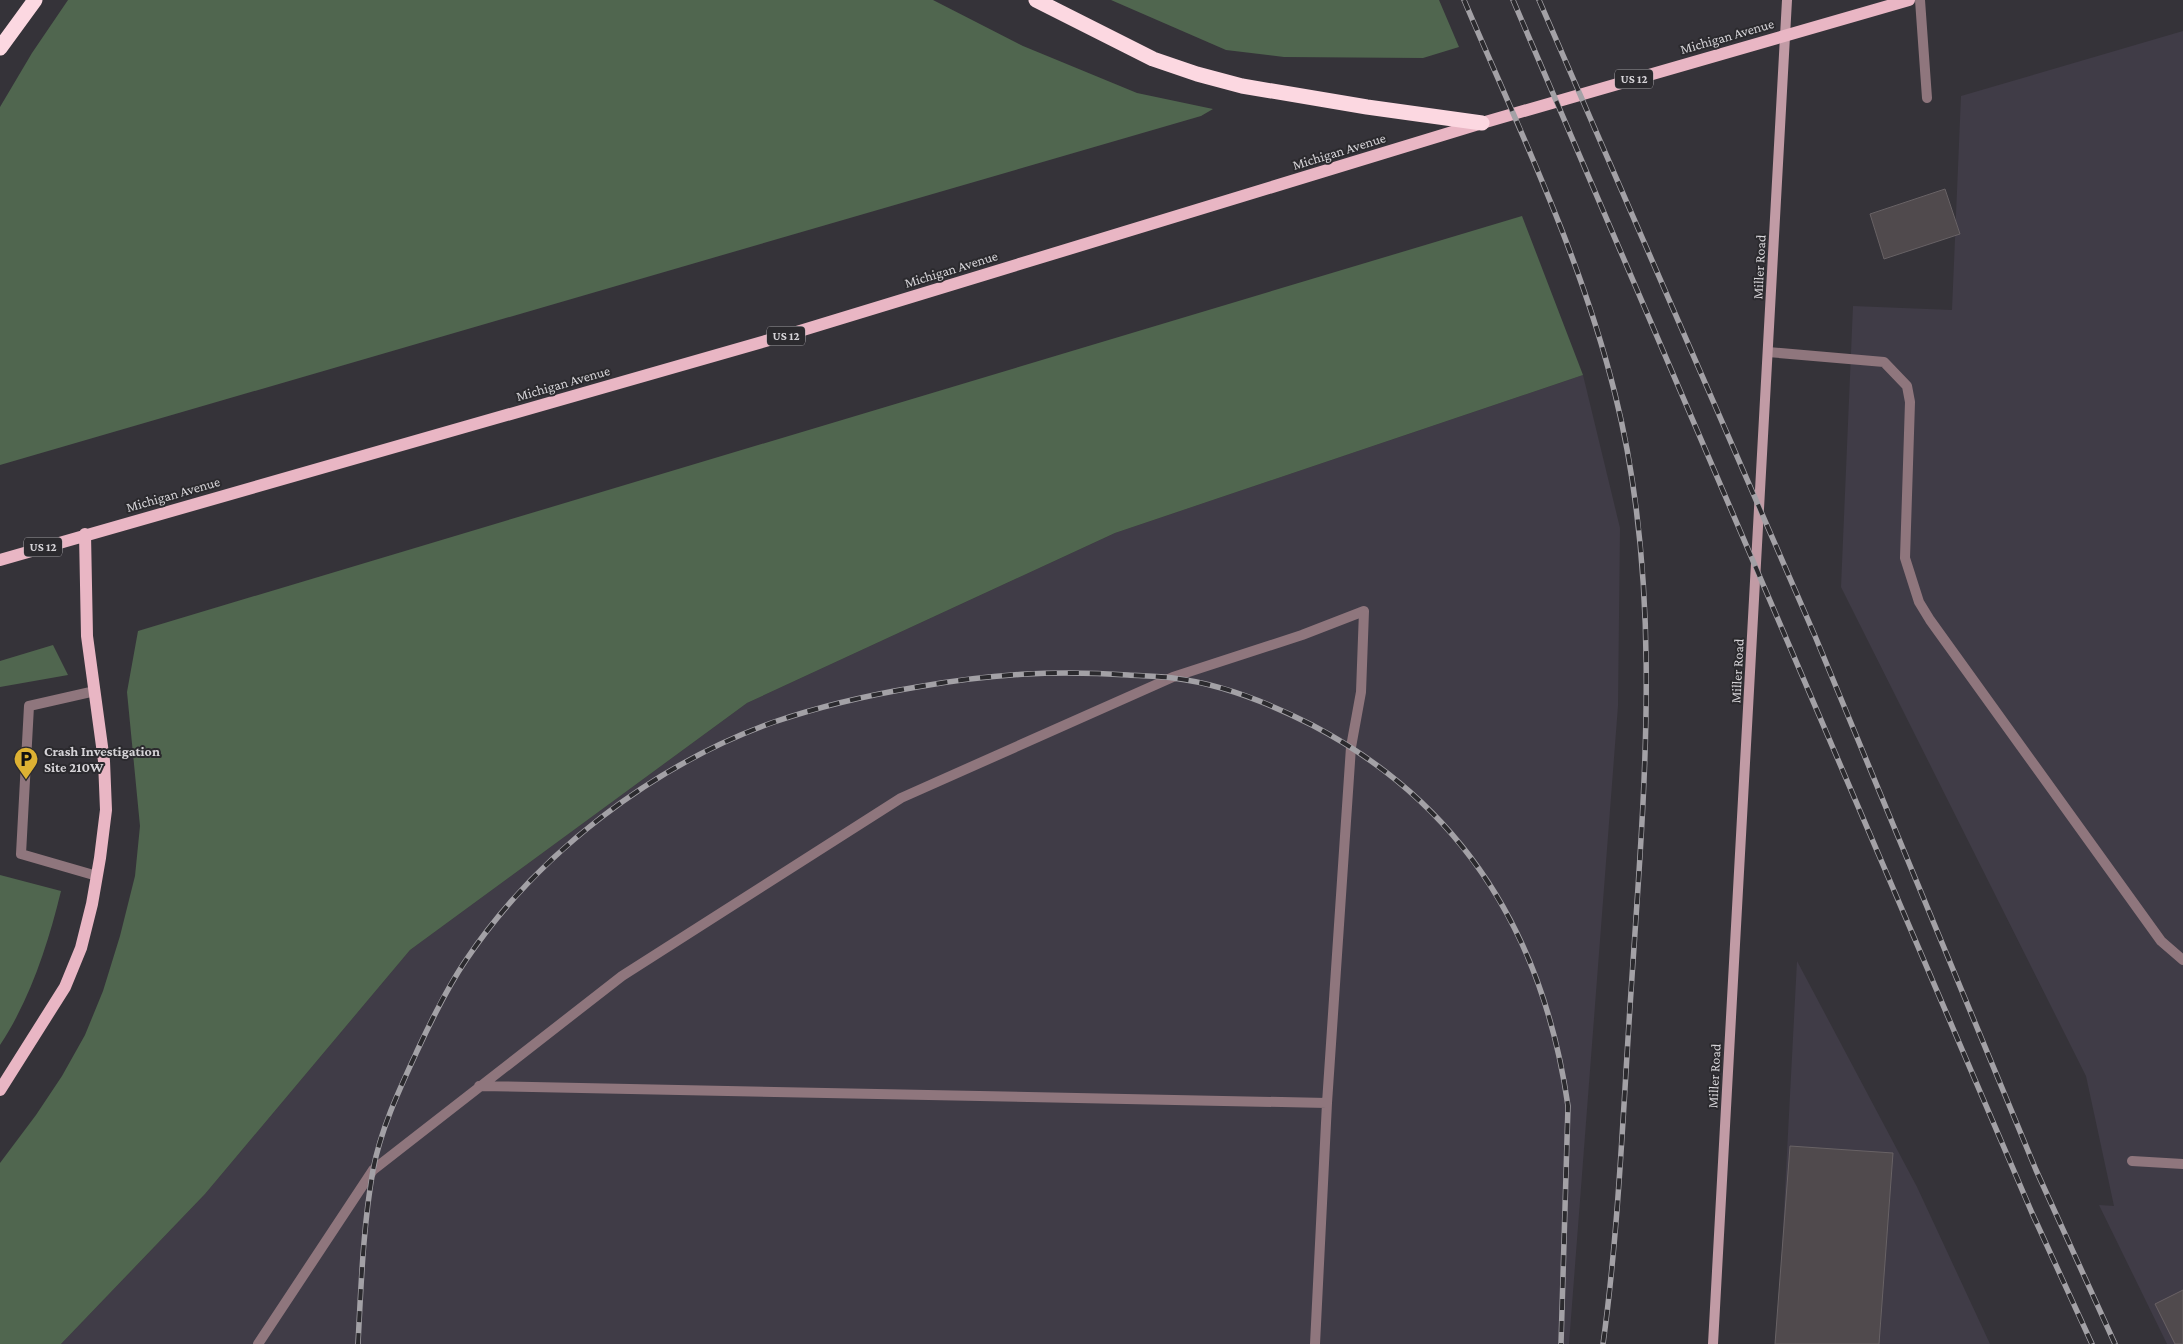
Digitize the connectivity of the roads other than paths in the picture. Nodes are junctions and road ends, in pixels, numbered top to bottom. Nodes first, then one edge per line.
1 (35, 0) edge
2 (1036, 0) edge
3 (1787, 0) edge
4 (1909, 0) edge
5 (1920, 0) edge
6 (1784, 35) junction
7 (0, 48) edge
8 (1927, 98) dead end
9 (1482, 123) junction
10 (1768, 352) junction
11 (85, 534) junction
12 (0, 560) edge
13 (95, 690) junction
14 (97, 876) junction
15 (2183, 960) edge
16 (479, 1086) junction
17 (0, 1090) edge
18 (1327, 1103) junction
19 (2132, 1161) dead end
20 (2183, 1164) edge
21 (258, 1344) edge
22 (1315, 1344) edge
23 (1712, 1344) edge

1 - 7 highway
2 - 9 highway
3 - 6 street, Miller Road
4 - 6 main road, Michigan Avenue / US 12
5 - 8 lane
6 - 9 main road, Michigan Avenue / US 12
6 - 10 street, Miller Road
9 - 11 main road, Michigan Avenue / US 12
10 - 15 lane
10 - 23 street, Miller Road
11 - 12 main road, Michigan Avenue / US 12
11 - 13 main road
13 - 14 main road
13 - 14 lane
14 - 17 main road
16 - 18 lane
16 - 18 lane
16 - 21 lane
18 - 22 lane
19 - 20 lane

